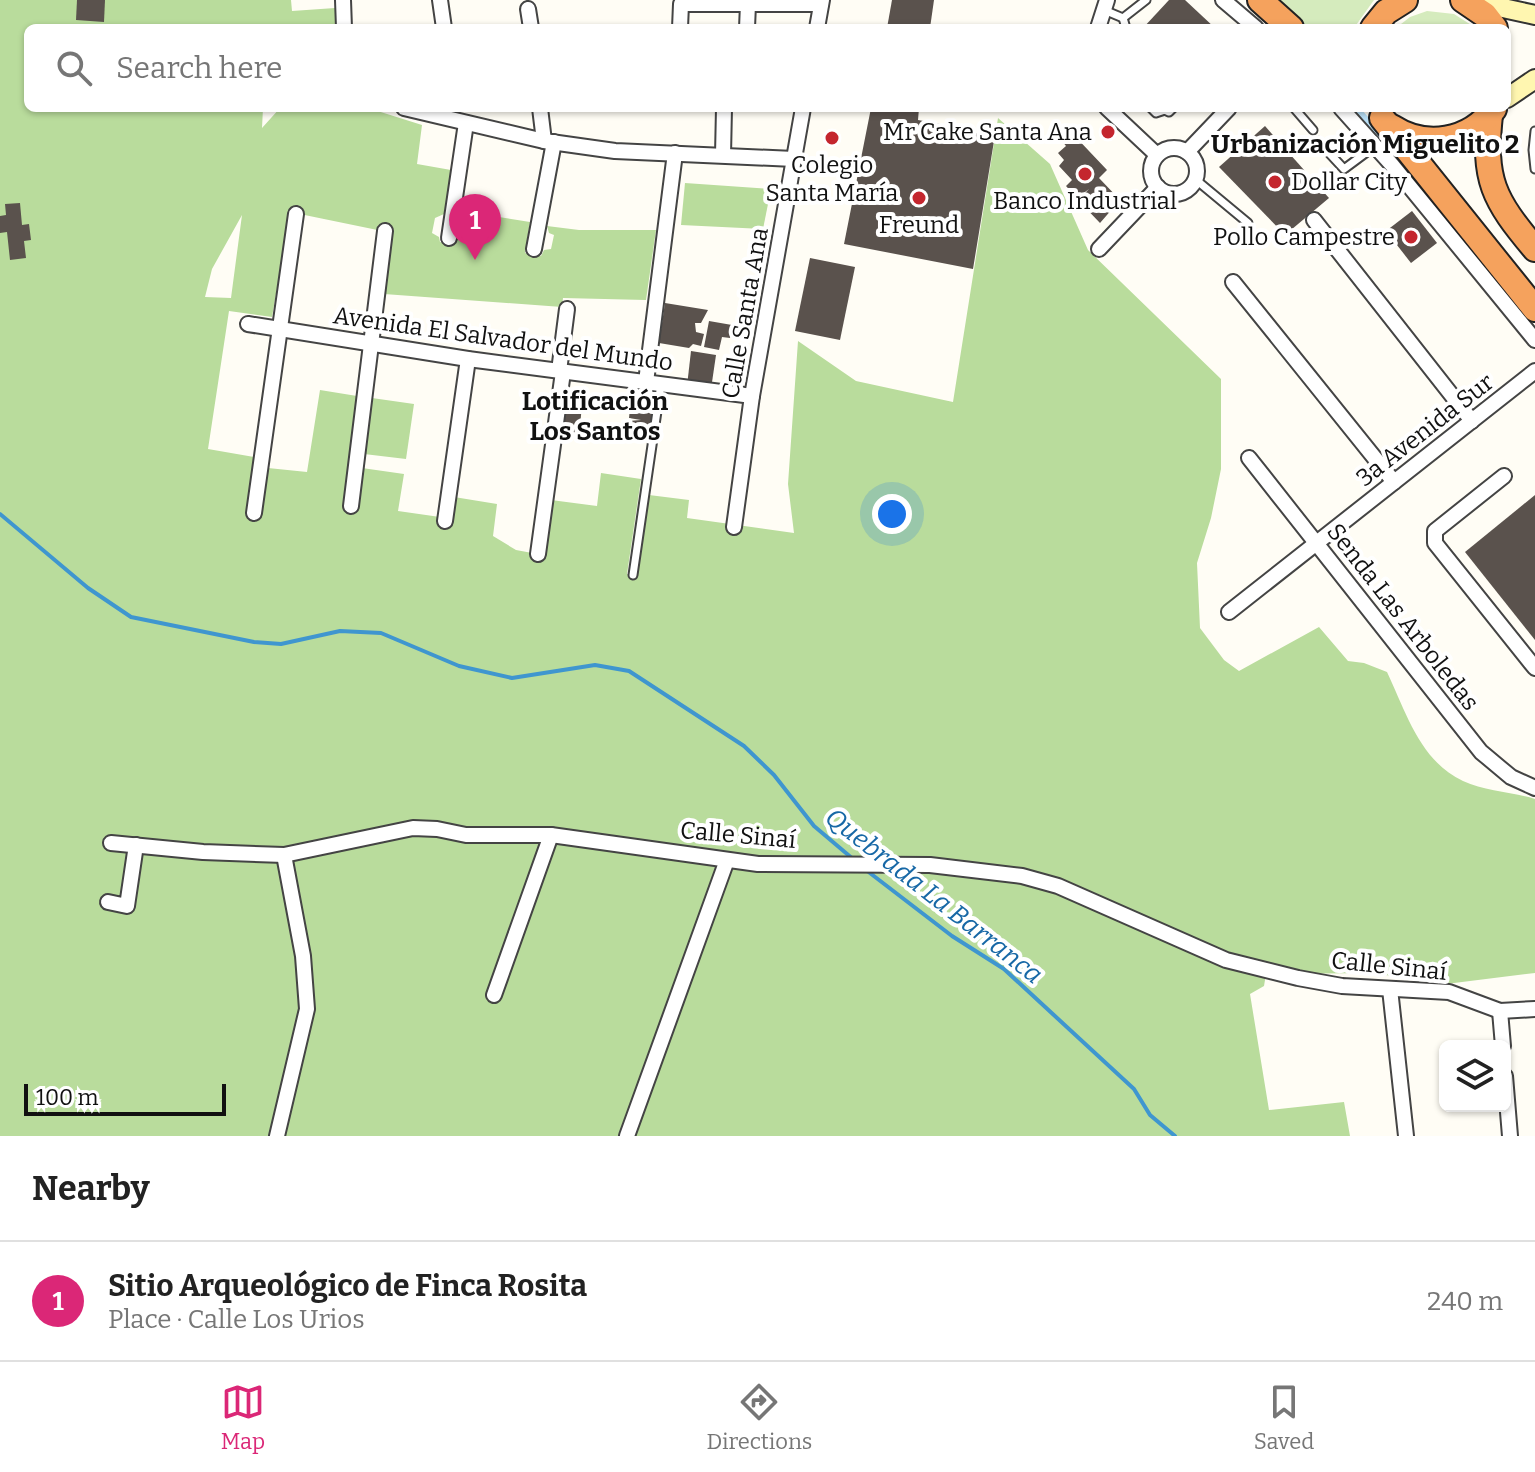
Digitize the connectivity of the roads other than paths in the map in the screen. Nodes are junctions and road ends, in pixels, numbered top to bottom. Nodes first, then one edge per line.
1 (343, 0) edge
2 (440, 0) edge
3 (1146, 0) edge
4 (1223, 0) edge
5 (1405, 0) edge
6 (1465, 0) edge
7 (822, 2) edge
8 (748, 4) junction
9 (1106, 5) edge
10 (528, 9) dead end
11 (1535, 15) edge
12 (1123, 18) junction
13 (344, 24) edge
14 (443, 24) edge
15 (530, 24) edge
16 (680, 24) edge
17 (747, 24) edge
18 (818, 24) edge
19 (1099, 24) edge
20 (1125, 24) edge
21 (1251, 24) edge
22 (1376, 24) edge
23 (1492, 24) edge
24 (1535, 79) edge
25 (1511, 97) edge
26 (429, 112) edge
27 (541, 112) edge
28 (724, 112) edge
29 (802, 112) edge
30 (1112, 112) edge
31 (1225, 112) edge
32 (1297, 112) edge
33 (1350, 112) edge
34 (1491, 112) edge
35 (1496, 112) edge
36 (461, 117) edge
37 (1381, 126) edge
38 (1313, 130) dead end
39 (1535, 131) edge
40 (549, 141) junction
41 (1318, 141) dead end
42 (1187, 152) junction
43 (675, 153) junction
44 (723, 155) junction
45 (1157, 155) junction
46 (794, 159) junction
47 (1535, 169) edge
48 (1195, 179) junction
49 (1158, 187) junction
50 (296, 214) dead end
51 (1314, 220) dead end
52 (1248, 223) dead end
53 (1524, 225) edge
54 (385, 231) dead end
55 (449, 238) dead end
56 (534, 249) dead end
57 (1099, 249) dead end
58 (1535, 249) edge
59 (1233, 282) dead end
60 (1504, 288) junction
61 (567, 309) dead end
62 (1535, 309) edge
63 (248, 324) dead end
64 (278, 329) junction
65 (1535, 340) edge
66 (371, 342) junction
67 (468, 359) junction
68 (561, 371) junction
69 (1535, 371) edge
70 (646, 382) junction
71 (661, 384) junction
72 (752, 396) junction
73 (1472, 421) junction
74 (1249, 458) dead end
75 (1504, 476) dead end
76 (1394, 482) junction
77 (351, 506) dead end
78 (254, 513) dead end
79 (445, 521) dead end
80 (734, 527) dead end
81 (1317, 543) junction
82 (538, 554) dead end
83 (633, 575) dead end
84 (1229, 612) dead end
85 (1535, 668) edge
86 (1535, 788) edge
87 (551, 835) junction
88 (111, 843) dead end
89 (136, 845) junction
90 (284, 855) junction
91 (727, 860) junction
92 (108, 902) dead end
93 (1390, 989) junction
94 (494, 995) dead end
95 (1535, 1009) edge
96 (1500, 1011) junction
97 (1502, 1040) edge
98 (1508, 1112) edge
99 (277, 1136) edge
100 (627, 1136) edge
101 (1406, 1136) edge
102 (1510, 1136) edge

1 - 13 street
2 - 14 street
3 - 12 lane
4 - 21 street
5 - 22 highway
6 - 11 main road
6 - 23 highway
7 - 8 street
7 - 18 street
8 - 16 street
8 - 17 street
9 - 12 lane
9 - 19 street
10 - 15 street
12 - 20 lane
24 - 25 main road
26 - 36 street
27 - 40 street
28 - 44 street
29 - 46 street, Calle Santa Ana
30 - 45 street
31 - 42 street
32 - 38 lane
33 - 37 street
34 - 37 highway
35 - 53 highway
36 - 40 street
36 - 55 street
37 - 41 lane
37 - 60 highway
39 - 47 lane
40 - 43 street
40 - 56 street
42 - 45 street
42 - 48 street
43 - 44 street
43 - 70 street
44 - 46 street
45 - 49 street
46 - 72 street, Calle Santa Ana
48 - 49 street
48 - 52 lane
49 - 57 street
50 - 64 street
51 - 73 street
53 - 58 highway
54 - 66 street
59 - 76 street
60 - 62 highway
60 - 65 street
61 - 68 street
63 - 64 street, Avenida El Salvador del Mundo
64 - 66 street, Avenida El Salvador del Mundo
64 - 78 street
66 - 67 street, Avenida El Salvador del Mundo
66 - 77 street
67 - 68 street, Avenida El Salvador del Mundo
67 - 79 street
68 - 70 street, Avenida El Salvador del Mundo
68 - 82 street
69 - 73 street, 3a Avenida Sur
70 - 71 street, Avenida El Salvador del Mundo
71 - 72 street, Avenida El Salvador del Mundo
71 - 83 lane
72 - 80 street, Calle Santa Ana
73 - 76 street, 3a Avenida Sur
74 - 81 street, Senda Las Arboledas
75 - 85 street
76 - 81 street, 3a Avenida Sur
81 - 84 street, 3a Avenida Sur
81 - 86 street, Senda Las Arboledas
87 - 90 street, Calle Sinaí
87 - 91 street, Calle Sinaí
87 - 94 street
88 - 89 street, Calle Sinaí
89 - 90 street, Calle Sinaí
89 - 92 street
90 - 99 street
91 - 93 street, Calle Sinaí
91 - 100 street
93 - 96 street, Calle Sinaí
93 - 101 street
95 - 96 street, Calle Sinaí
96 - 97 street
98 - 102 street

